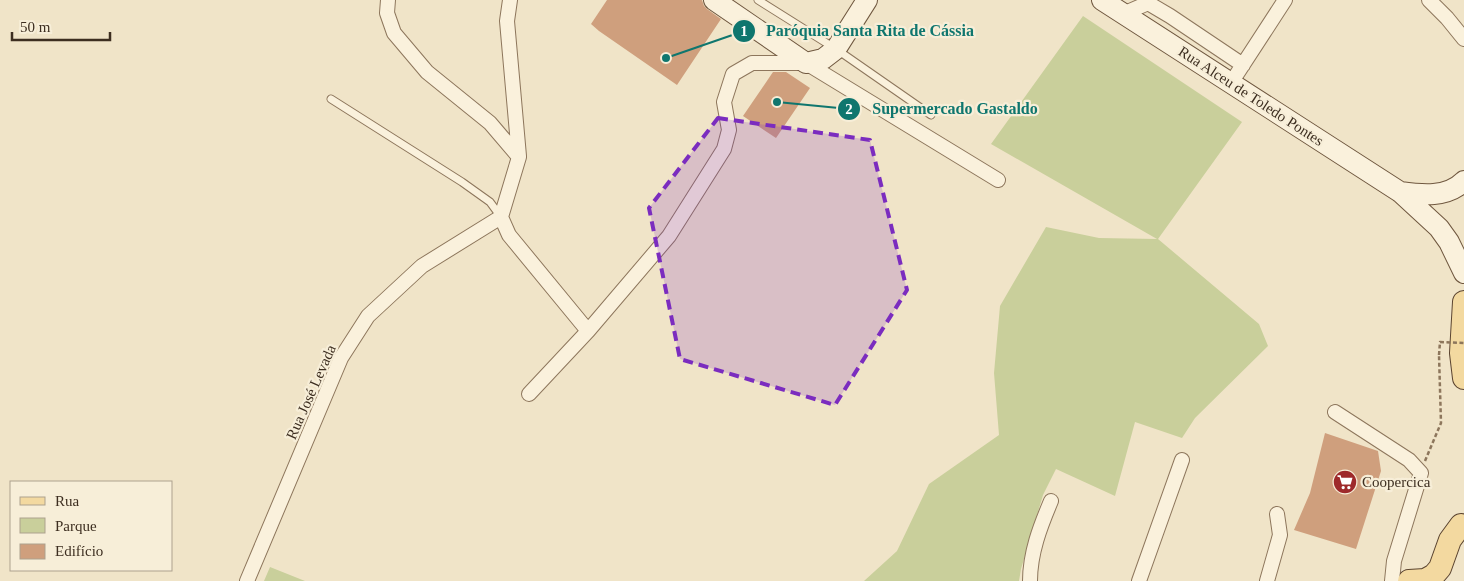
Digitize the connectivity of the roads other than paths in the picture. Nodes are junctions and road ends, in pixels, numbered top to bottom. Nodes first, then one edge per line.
1 (388, 0) edge
2 (510, 0) edge
3 (714, 0) edge
4 (758, 0) edge
5 (867, 0) edge
6 (1102, 0) edge
7 (1284, 0) edge
8 (1430, 0) edge
9 (1123, 14) junction
10 (1464, 39) edge
11 (836, 49) junction
12 (806, 63) junction
13 (1244, 65) junction
14 (1231, 83) junction
15 (331, 99) dead end
16 (931, 115) dead end
17 (520, 157) junction
18 (998, 180) dead end
19 (1464, 181) edge
20 (1400, 192) junction
21 (501, 217) junction
22 (1464, 273) edge
23 (1464, 302) edge
24 (588, 332) junction
25 (1464, 378) edge
26 (529, 394) dead end
27 (1335, 412) dead end
28 (1182, 460) dead end
29 (1051, 502) dead end
30 (1276, 514) dead end
31 (1462, 518) edge
32 (247, 581) edge
33 (1030, 581) edge
34 (1140, 581) edge
35 (1266, 581) edge
36 (1392, 581) edge
37 (1408, 581) edge
38 (1448, 581) edge

1 - 17 street
2 - 17 street
3 - 12 main road
4 - 11 lane
5 - 11 main road
6 - 9 main road, Rua Alceu de Toledo Pontes
7 - 13 street
8 - 10 street
9 - 13 street
9 - 14 main road, Rua Alceu de Toledo Pontes
11 - 12 main road
11 - 16 lane
12 - 18 street
12 - 24 street
13 - 14 street
14 - 20 main road, Rua Alceu de Toledo Pontes
15 - 21 lane
17 - 21 street
19 - 20 main road, Rua Alceu de Toledo Pontes
20 - 22 main road, Rua Alceu de Toledo Pontes
21 - 24 street
21 - 32 street, Rua José Levada
23 - 25 main road
24 - 26 street
27 - 36 street
28 - 34 street
29 - 33 street
30 - 35 street
31 - 37 main road
31 - 38 main road

